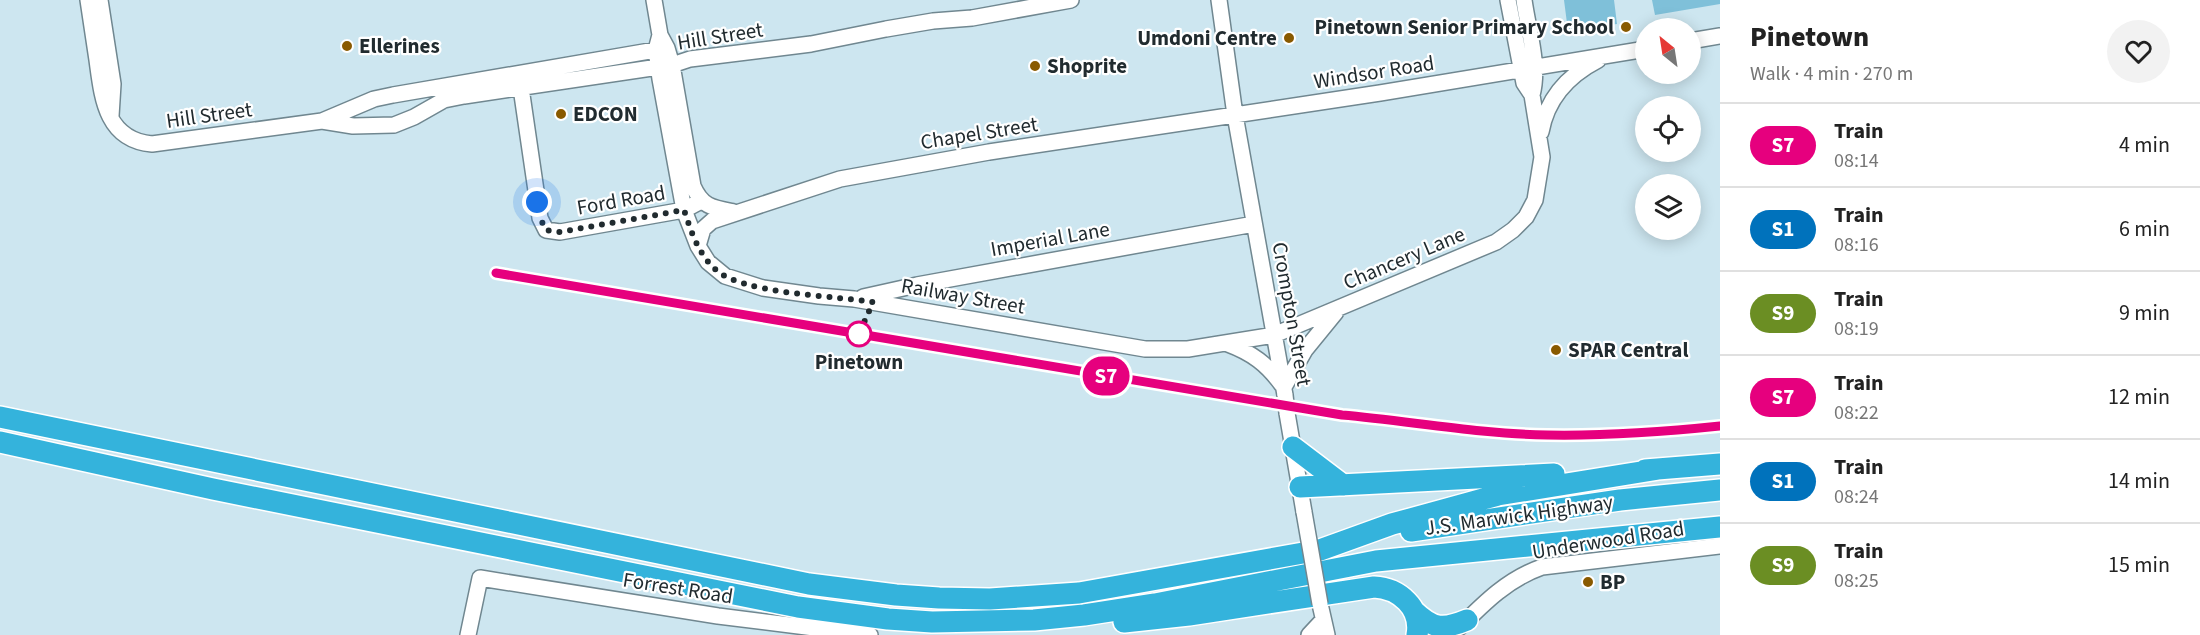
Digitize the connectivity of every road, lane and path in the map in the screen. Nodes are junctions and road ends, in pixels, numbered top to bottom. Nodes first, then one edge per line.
1 (88, 0) edge
2 (100, 0) edge
3 (654, 0) edge
4 (1071, 0) edge
5 (1219, 0) edge
6 (1508, 0) edge
7 (1524, 0) edge
8 (1720, 36) edge
9 (1701, 39) edge
10 (661, 44) junction
11 (1635, 51) edge
12 (1609, 55) junction
13 (665, 66) junction
14 (1527, 68) junction
15 (521, 88) junction
16 (374, 99) junction
17 (1235, 115) junction
18 (111, 119) junction
19 (322, 121) junction
20 (381, 127) junction
21 (1540, 138) junction
22 (701, 201) junction
23 (684, 210) junction
24 (734, 212) junction
25 (1254, 224) junction
26 (698, 246) junction
27 (854, 299) junction
28 (1340, 308) junction
29 (1274, 335) junction
30 (1227, 344) junction
31 (1284, 391) junction
32 (0, 417) edge
33 (1292, 441) junction
34 (0, 442) edge
35 (1720, 464) edge
36 (1659, 469) junction
37 (1343, 485) junction
38 (1300, 487) junction
39 (1720, 490) edge
40 (1720, 513) edge
41 (1720, 527) edge
42 (1720, 546) edge
43 (1320, 550) junction
44 (1376, 561) junction
45 (511, 582) junction
46 (473, 604) junction
47 (1414, 611) junction
48 (932, 622) junction
49 (1325, 628) edge
50 (1456, 631) edge
51 (468, 635) edge
52 (870, 635) edge
53 (1309, 635) edge
54 (1332, 635) edge
55 (1418, 635) edge

1 - 18 street
2 - 18 street
3 - 10 street
4 - 13 street, Hill Street
5 - 17 street, Crompton Street
6 - 14 street
7 - 14 street
8 - 9 street
10 - 13 street
10 - 16 street, Hill Street
11 - 12 street, Windsor Road
12 - 14 street, Windsor Road
12 - 21 street
13 - 15 street, Hill Street
13 - 22 street
13 - 23 street, Railway Street
14 - 17 street, Windsor Road
14 - 21 street
15 - 20 street, Hill Street
15 - 23 street, Ford Road
16 - 19 street, Hill Street
16 - 20 street
17 - 24 street, Chapel Street
17 - 25 street, Crompton Street
18 - 19 street, Hill Street
19 - 20 street, Hill Street
21 - 28 street, Chancery Lane
22 - 23 street, Ford Road
22 - 24 street
23 - 26 street, Railway Street
24 - 26 street, Chapel Street
25 - 27 street, Imperial Lane
25 - 29 street, Crompton Street
26 - 27 street, Railway Street
27 - 30 street, Railway Street
28 - 29 street, Chancery Lane
28 - 31 street
29 - 30 street, Railway Street
29 - 31 street, Crompton Street
30 - 31 street
31 - 33 street, Crompton Street, bridge
32 - 43 highway
33 - 37 highway
33 - 38 street, Crompton Street
34 - 48 highway
35 - 36 highway
36 - 37 highway
36 - 43 highway
37 - 38 highway
38 - 49 street, Crompton Street, bridge
39 - 43 highway, J.S. Marwick Highway
40 - 44 highway, J.S. Marwick Highway
41 - 44 highway
42 - 50 street, Underwood Road
44 - 48 highway
45 - 46 street
45 - 46 street, Forrest Road
45 - 52 street, Forrest Road
46 - 51 street
47 - 48 highway
47 - 50 highway
47 - 55 highway
49 - 53 street
49 - 54 street

